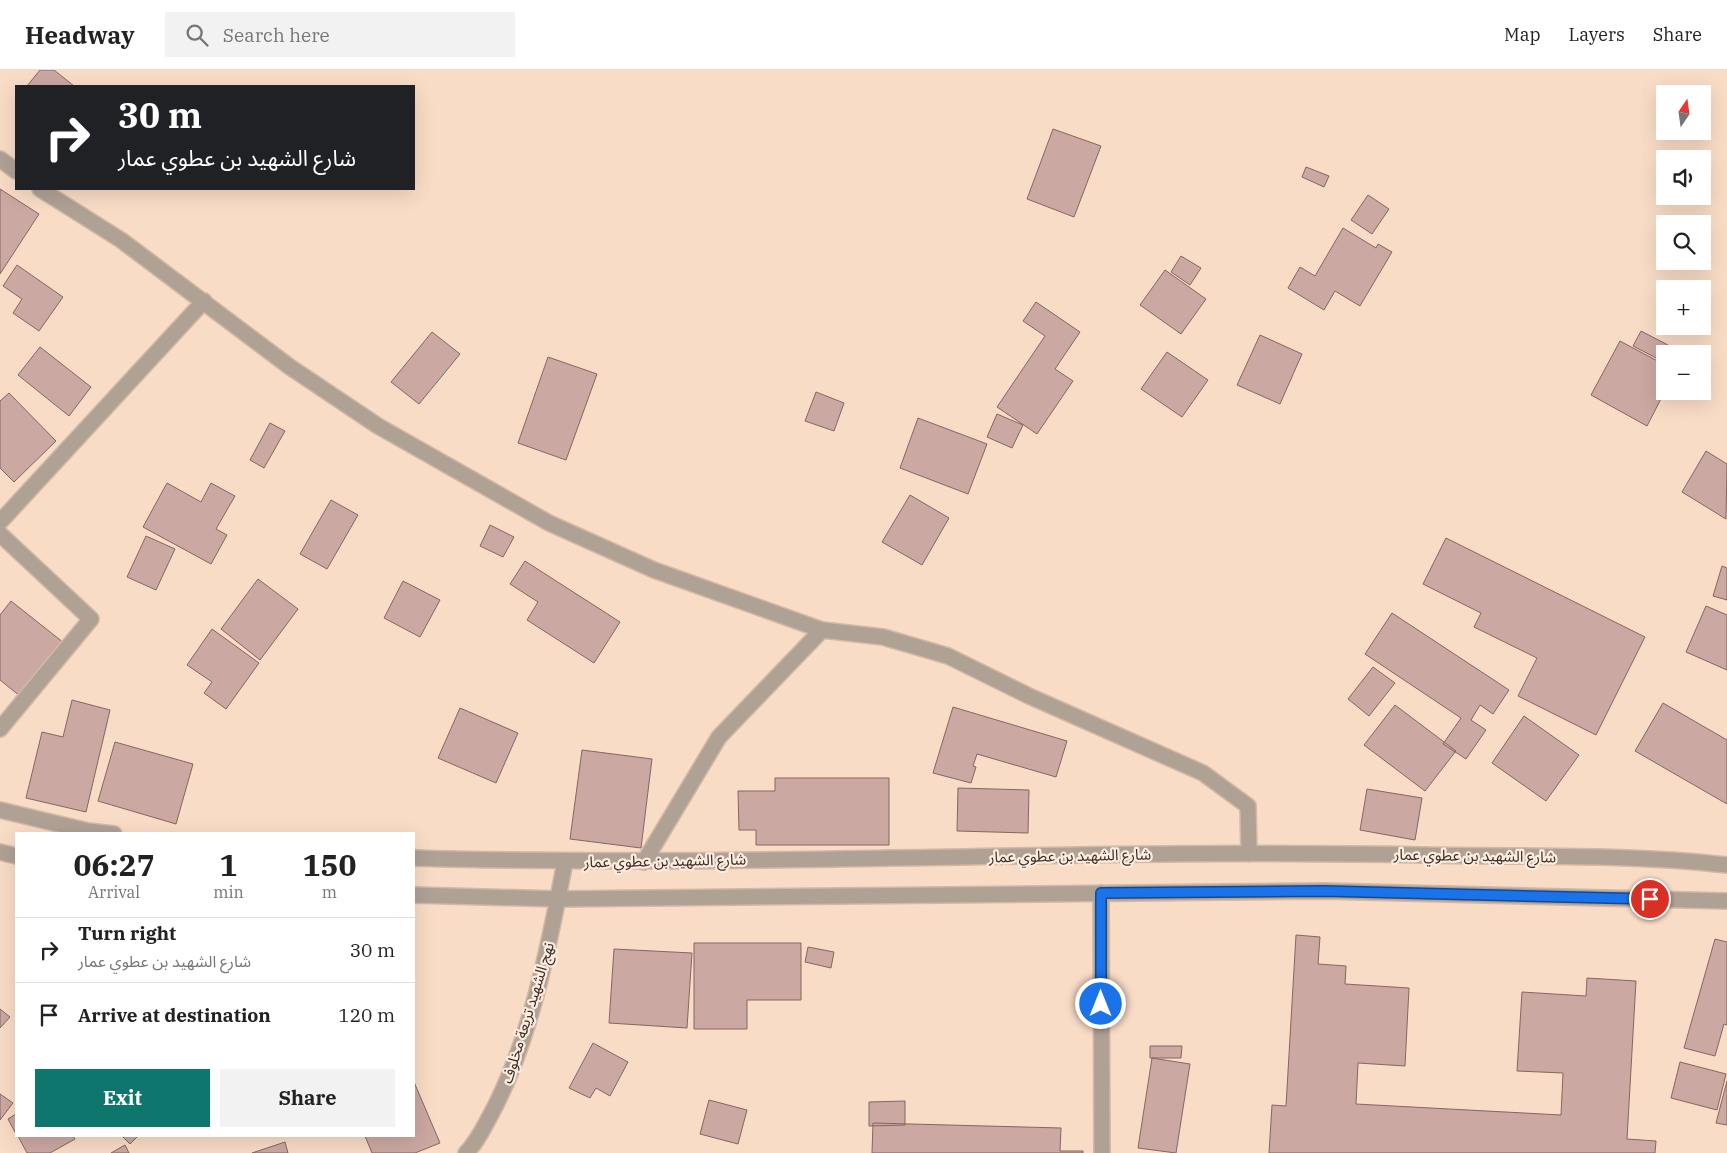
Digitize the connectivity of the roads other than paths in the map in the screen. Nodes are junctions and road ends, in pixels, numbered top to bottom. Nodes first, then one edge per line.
1 (0, 159) edge
2 (15, 170) edge
3 (42, 190) edge
4 (204, 301) junction
5 (0, 522) edge
6 (0, 534) edge
7 (822, 630) junction
8 (0, 729) edge
9 (0, 810) edge
10 (97, 832) edge
11 (0, 852) edge
12 (1250, 854) junction
13 (15, 856) edge
14 (415, 858) edge
15 (565, 862) junction
16 (644, 862) junction
17 (1727, 865) edge
18 (1101, 893) junction
19 (415, 895) edge
20 (558, 899) junction
21 (1727, 901) edge
22 (466, 1153) edge
23 (1102, 1153) edge

1 - 2 street
3 - 4 street
4 - 5 street
4 - 7 street
6 - 8 street
7 - 12 street
7 - 16 street
9 - 10 street
11 - 13 street
12 - 16 street, شارع الشهيد بن عطوي عمار
12 - 17 street, شارع الشهيد بن عطوي عمار
14 - 15 street, شارع الشهيد بن عطوي عمار
15 - 16 street, شارع الشهيد بن عطوي عمار
15 - 20 street, نهج الشهيد تريعة مخلوف
18 - 20 street
18 - 21 street
18 - 23 street
19 - 20 street
20 - 22 street, نهج الشهيد تريعة مخلوف

